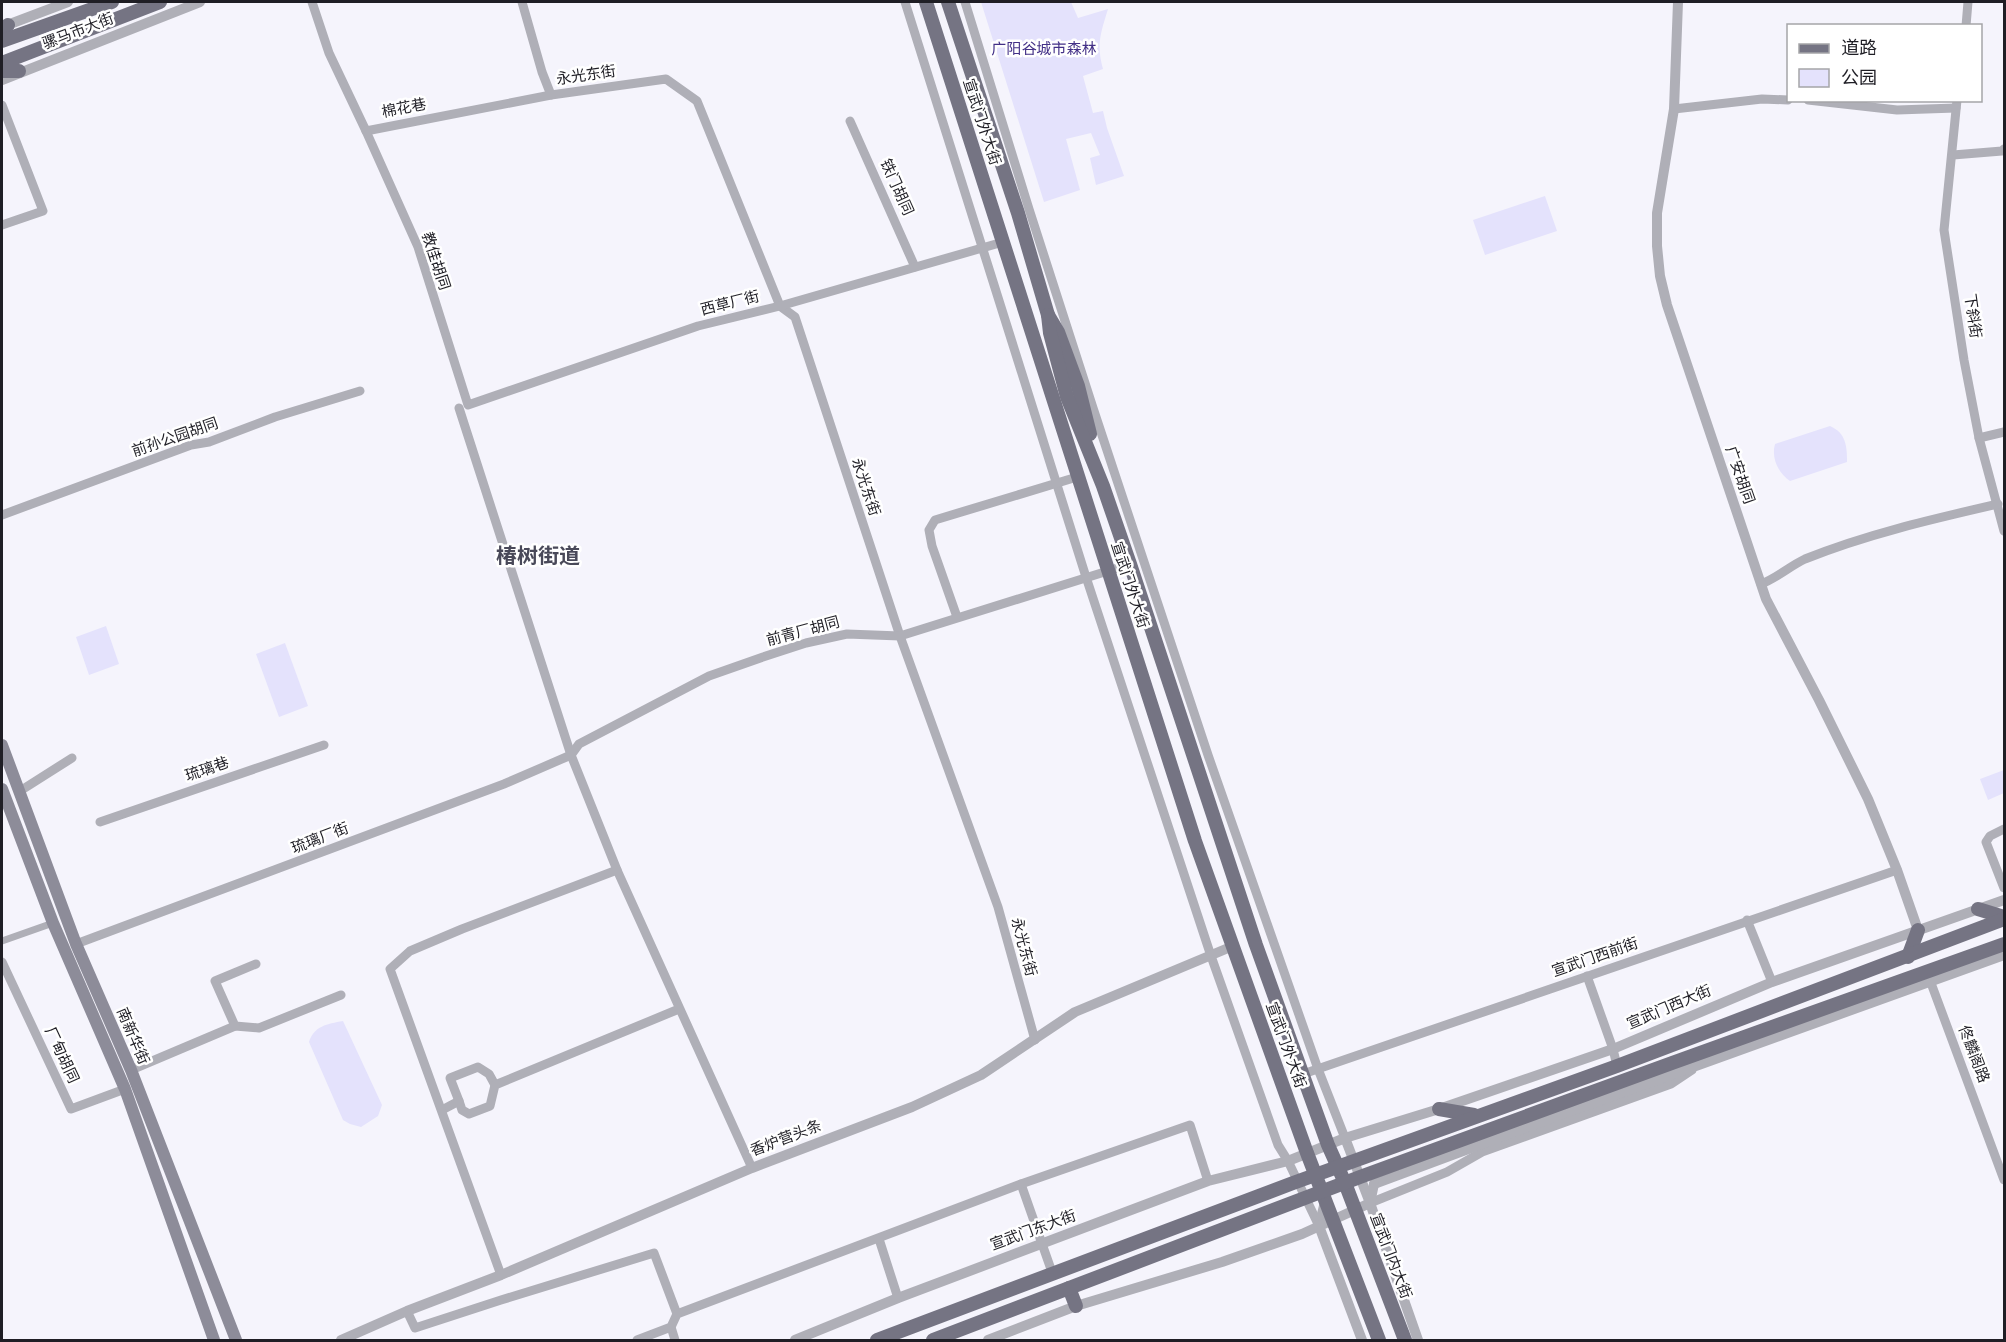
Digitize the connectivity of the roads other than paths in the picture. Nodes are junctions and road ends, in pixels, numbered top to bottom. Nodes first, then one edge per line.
1 (68, 2) edge
2 (112, 2) edge
3 (160, 2) edge
4 (200, 2) edge
5 (312, 2) edge
6 (522, 2) edge
7 (905, 2) edge
8 (926, 2) edge
9 (948, 2) edge
10 (965, 2) edge
11 (1678, 2) edge
12 (1968, 2) edge
13 (1966, 24) edge
14 (4, 27) edge
15 (2, 41) edge
16 (2, 63) edge
17 (2, 71) edge
18 (19, 71) junction
19 (2, 80) edge
20 (550, 95) junction
21 (1787, 100) edge
22 (1826, 102) edge
23 (1957, 104) edge
24 (2, 105) edge
25 (1674, 109) junction
26 (850, 121) dead end
27 (366, 131) junction
28 (2004, 149) edge
29 (1953, 155) junction
30 (2, 225) edge
31 (1003, 242) junction
32 (981, 248) junction
33 (915, 267) junction
34 (780, 306) junction
35 (360, 391) dead end
36 (463, 406) junction
37 (2004, 432) edge
38 (1979, 438) junction
39 (1077, 477) junction
40 (1057, 483) junction
41 (1998, 504) junction
42 (2, 515) edge
43 (2004, 531) edge
44 (1130, 564) junction
45 (1108, 570) junction
46 (1086, 577) junction
47 (1761, 584) junction
48 (957, 617) junction
49 (900, 636) junction
50 (324, 744) dead end
51 (2, 745) edge
52 (571, 755) junction
53 (72, 758) dead end
54 (2, 789) edge
55 (20, 791) junction
56 (100, 822) dead end
57 (2004, 829) edge
58 (617, 870) junction
59 (1897, 870) junction
60 (2004, 888) edge
61 (2004, 900) edge
62 (1978, 909) junction
63 (2004, 918) edge
64 (1747, 920) junction
65 (53, 923) junction
66 (1918, 930) junction
67 (2, 941) edge
68 (76, 944) junction
69 (2004, 944) edge
70 (1233, 946) junction
71 (2004, 955) edge
72 (1211, 956) junction
73 (1908, 957) junction
74 (2, 962) edge
75 (256, 964) dead end
76 (1587, 976) junction
77 (1928, 978) junction
78 (1772, 982) junction
79 (341, 995) dead end
80 (680, 1009) junction
81 (235, 1026) junction
82 (1035, 1040) junction
83 (1613, 1049) junction
84 (1698, 1060) junction
85 (1617, 1066) junction
86 (1318, 1069) junction
87 (131, 1070) junction
88 (1303, 1074) junction
89 (495, 1085) junction
90 (125, 1089) junction
91 (459, 1101) junction
92 (1439, 1109) junction
93 (442, 1110) junction
94 (1476, 1116) junction
95 (1345, 1138) junction
96 (1328, 1144) junction
97 (1307, 1153) junction
98 (2001, 1158) edge
99 (1288, 1161) junction
100 (1353, 1161) junction
101 (1338, 1167) junction
102 (752, 1168) junction
103 (1316, 1175) junction
104 (1360, 1177) junction
105 (2004, 1180) edge
106 (1208, 1182) junction
107 (1345, 1183) junction
108 (1021, 1184) junction
109 (1374, 1184) junction
110 (1325, 1195) junction
111 (1370, 1203) junction
112 (1355, 1209) junction
113 (1334, 1220) junction
114 (1319, 1226) junction
115 (879, 1239) junction
116 (1043, 1244) junction
117 (501, 1275) junction
118 (1053, 1275) junction
119 (1069, 1288) junction
120 (898, 1298) junction
121 (1076, 1306) junction
122 (407, 1311) junction
123 (677, 1314) junction
124 (671, 1327) junction
125 (214, 1341) edge
126 (236, 1341) edge
127 (341, 1341) edge
128 (637, 1341) edge
129 (675, 1341) edge
130 (795, 1341) edge
131 (877, 1341) edge
132 (933, 1341) edge
133 (988, 1341) edge
134 (1362, 1341) edge
135 (1379, 1341) edge
136 (1405, 1341) edge
137 (1418, 1341) edge

1 - 14 street, 骡马市大街
2 - 15 main road, 骡马市大街
3 - 16 main road, 骡马市大街
4 - 18 street, 骡马市大街
5 - 27 street, 棉花巷
6 - 20 street
7 - 32 street
8 - 31 main road, 宣武门外大街
9 - 44 main road, 宣武门外大街
10 - 86 street
11 - 25 street, 广安胡同
12 - 13 street
17 - 18 main road
18 - 19 street, 骡马市大街
20 - 27 street, 棉花巷
20 - 34 street, 永光东街
21 - 25 street
22 - 23 street
23 - 29 street, 下斜街
24 - 30 street
25 - 47 street, 广安胡同
26 - 33 street, 铁门胡同
27 - 36 street, 教佳胡同
28 - 29 street
29 - 38 street, 下斜街
31 - 32 street, 西草厂街
31 - 39 main road, 宣武门外大街
32 - 33 street, 西草厂街
32 - 40 street
33 - 34 street, 西草厂街
34 - 36 street, 西草厂街
34 - 49 street, 永光东街
35 - 42 street, 前孙公园胡同
36 - 52 street, 教佳胡同
37 - 38 street
38 - 41 street, 下斜街
39 - 40 street
39 - 45 main road, 宣武门外大街
40 - 46 street
40 - 48 street
41 - 43 street, 下斜街
41 - 47 street
44 - 45 street, 前青厂胡同
44 - 88 main road, 宣武门外大街
45 - 46 street, 前青厂胡同
45 - 70 main road, 宣武门外大街
46 - 48 street, 前青厂胡同
46 - 72 street
47 - 59 street, 广安胡同
48 - 49 street, 前青厂胡同
49 - 52 street, 前青厂胡同
49 - 82 street, 永光东街
50 - 56 street, 琉璃巷
51 - 55 main road, 南新华街
52 - 58 street, 教佳胡同
52 - 68 street, 琉璃厂街
53 - 55 street
54 - 65 main road, 南新华街
55 - 68 main road, 南新华街
57 - 60 street
58 - 80 street, 教佳胡同
58 - 93 street
59 - 64 street, 宣武门西前街
59 - 66 street, 广安胡同
61 - 62 street, 宣武门西大街
62 - 63 main road
62 - 66 street, 宣武门西大街
63 - 73 main road
64 - 76 street, 宣武门西前街
64 - 78 street
65 - 67 street
65 - 90 main road, 南新华街
66 - 73 main road
66 - 78 street, 宣武门西大街
68 - 87 main road, 南新华街
69 - 77 main road
70 - 72 street, 香炉营头条
70 - 97 main road, 宣武门外大街
71 - 77 street
72 - 82 street, 香炉营头条
72 - 99 street
73 - 85 main road
74 - 90 street, 厂甸胡同
75 - 81 street
76 - 83 street
76 - 86 street, 宣武门西前街
77 - 84 main road
77 - 98 street, 佟麟阁路
78 - 83 street, 宣武门西大街
79 - 81 street
80 - 89 street
80 - 102 street, 教佳胡同
81 - 87 street
82 - 102 street, 香炉营头条
83 - 85 street
83 - 92 street, 宣武门西大街
84 - 104 main road
84 - 109 street
84 - 111 street
85 - 94 main road
86 - 88 street, 宣武门西前街
86 - 95 street
87 - 126 main road, 南新华街
88 - 96 main road, 宣武门外大街
89 - 91 street
89 - 91 street
90 - 125 main road, 南新华街
91 - 93 street
92 - 94 main road
92 - 95 street, 宣武门西大街
93 - 117 street
94 - 100 main road
95 - 96 street, 宣武门西大街
95 - 100 street
96 - 97 street, 宣武门西大街
96 - 101 main road, 宣武门外大街
97 - 99 street, 宣武门东大街
97 - 103 main road, 宣武门外大街
98 - 105 street, 佟麟阁路
99 - 106 street, 宣武门东大街
99 - 114 street
100 - 101 main road
100 - 104 street
101 - 103 main road
101 - 107 main road, 宣武门内大街
102 - 117 street, 香炉营头条
103 - 110 main road, 宣武门外大街
103 - 118 main road
104 - 107 main road
104 - 109 street
104 - 111 street
106 - 108 street
106 - 116 street, 宣武门东大街
107 - 110 main road
107 - 112 main road, 宣武门内大街
108 - 115 street
108 - 116 street
109 - 111 street
110 - 113 main road, 宣武门外大街
110 - 114 street
110 - 119 main road
111 - 112 street
111 - 137 street
112 - 113 street
112 - 136 main road, 宣武门内大街
113 - 114 street
113 - 135 main road
114 - 121 street
114 - 134 street
115 - 120 street
115 - 123 street
116 - 118 street
116 - 120 street, 宣武门东大街
117 - 122 street, 香炉营头条
118 - 131 main road
119 - 121 main road
119 - 132 main road
120 - 130 street, 宣武门东大街
121 - 133 street
122 - 123 street
122 - 127 street, 香炉营头条
123 - 124 street
124 - 128 street
124 - 129 street

